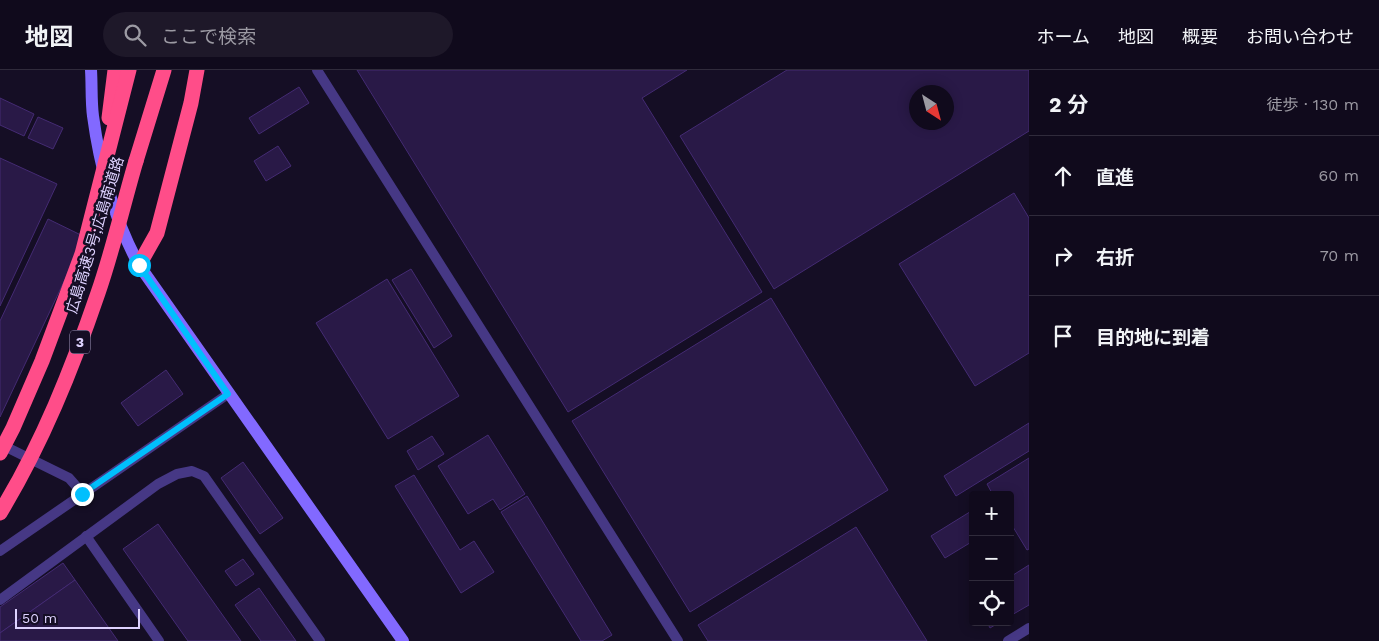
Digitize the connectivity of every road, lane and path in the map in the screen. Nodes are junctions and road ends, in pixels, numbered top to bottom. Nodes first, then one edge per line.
1 (91, 70) edge
2 (116, 70) edge
3 (129, 70) edge
4 (155, 70) edge
5 (164, 70) edge
6 (197, 70) edge
7 (317, 70) edge
8 (136, 161) junction
9 (98, 194) junction
10 (139, 265) junction
11 (228, 394) junction
12 (0, 444) edge
13 (0, 453) edge
14 (82, 494) junction
15 (0, 513) edge
16 (86, 536) junction
17 (0, 551) edge
18 (0, 600) edge
19 (1029, 628) edge
20 (159, 641) edge
21 (320, 641) edge
22 (403, 641) edge
23 (678, 641) edge
24 (1008, 641) edge

1 - 10 street
2 - 9 highway, bridge
3 - 9 highway, 広島高速3号;広島南道路 / 3, bridge
4 - 8 highway, 広島高速3号;広島南道路 / 3
5 - 8 highway
6 - 10 highway
7 - 23 lane
8 - 15 highway, 広島高速3号;広島南道路 / 3, bridge
9 - 13 highway, 広島高速3号;広島南道路 / 3, bridge
10 - 11 street
11 - 14 lane
11 - 22 street
12 - 14 lane
14 - 17 lane
16 - 18 lane
16 - 20 lane
16 - 21 lane
19 - 24 lane

